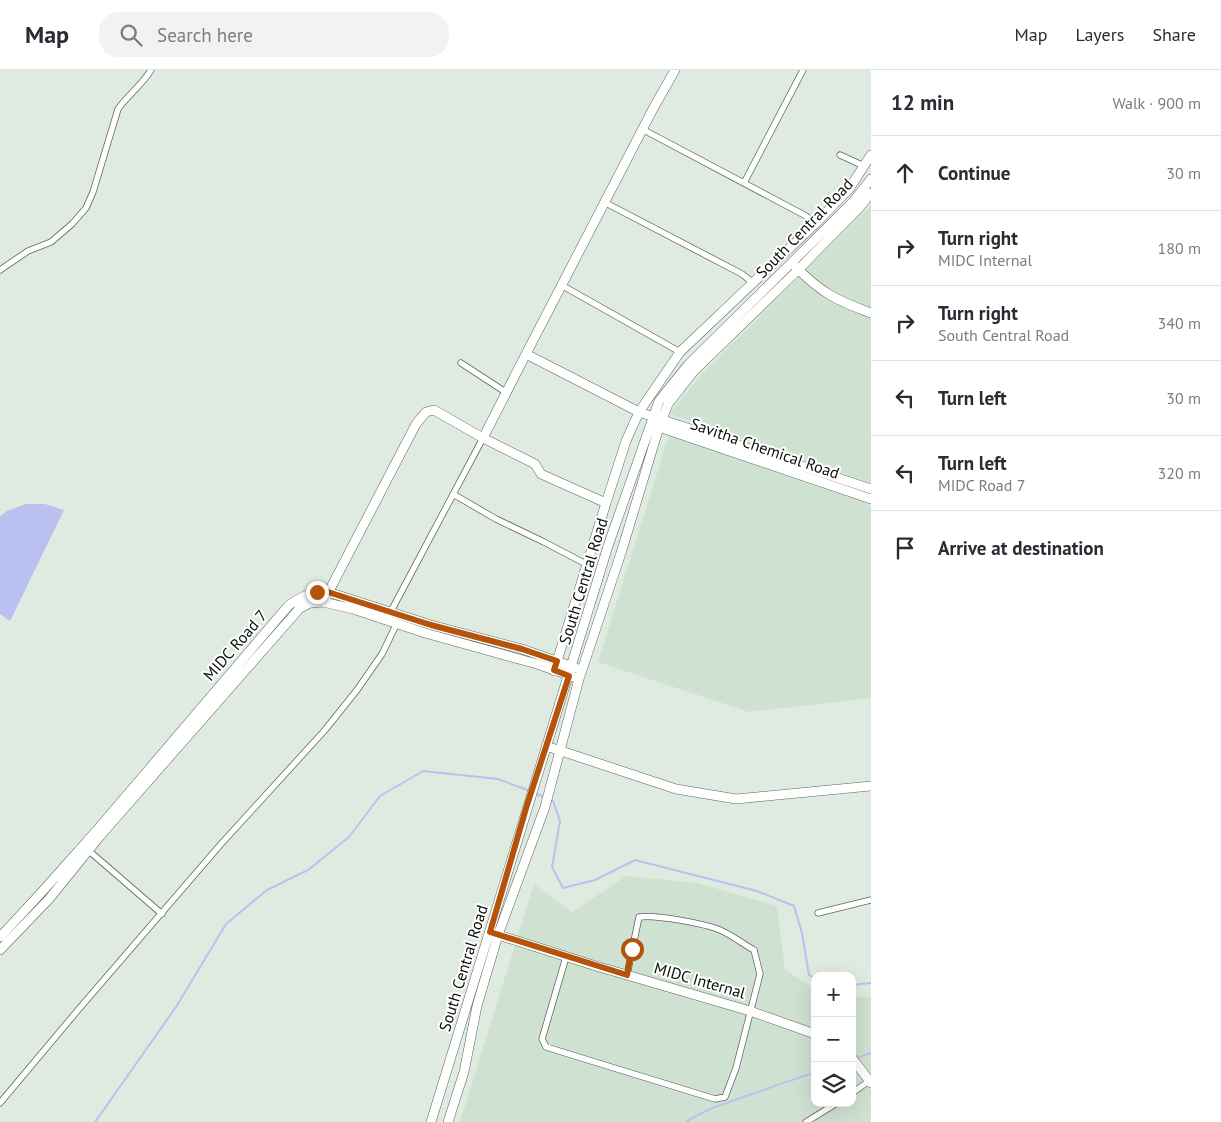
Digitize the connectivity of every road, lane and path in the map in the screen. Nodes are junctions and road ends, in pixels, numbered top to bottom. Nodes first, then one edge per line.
1 (151, 70) edge
2 (676, 70) edge
3 (803, 70) edge
4 (642, 129) junction
5 (840, 155) dead end
6 (871, 155) edge
7 (864, 166) junction
8 (871, 179) edge
9 (744, 183) junction
10 (871, 193) edge
11 (604, 202) junction
12 (816, 223) junction
13 (795, 267) junction
14 (0, 270) edge
15 (752, 282) junction
16 (563, 286) junction
17 (871, 313) edge
18 (680, 352) junction
19 (526, 354) junction
20 (461, 363) dead end
21 (507, 393) junction
22 (639, 412) junction
23 (656, 421) junction
24 (483, 438) junction
25 (871, 489) edge
26 (453, 494) junction
27 (871, 499) edge
28 (606, 503) junction
29 (586, 564) junction
30 (328, 592) junction
31 (323, 602) junction
32 (388, 616) junction
33 (397, 623) junction
34 (269, 636) junction
35 (556, 666) junction
36 (572, 667) junction
37 (581, 675) junction
38 (569, 676) junction
39 (546, 746) junction
40 (560, 751) junction
41 (157, 766) junction
42 (871, 786) edge
43 (88, 850) junction
44 (40, 894) junction
45 (49, 899) junction
46 (871, 900) edge
47 (818, 913) dead end
48 (162, 914) junction
49 (494, 934) junction
50 (0, 937) edge
51 (0, 950) edge
52 (566, 957) junction
53 (627, 975) junction
54 (750, 1011) junction
55 (811, 1033) edge
56 (855, 1062) edge
57 (870, 1082) edge
58 (856, 1091) edge
59 (0, 1103) edge
60 (830, 1107) edge
61 (431, 1122) edge
62 (448, 1122) edge
63 (806, 1122) edge

1 - 14 street
2 - 4 street
3 - 9 street
4 - 9 street
4 - 11 street
5 - 7 street
6 - 7 street
7 - 12 street
8 - 13 street, South Central Road
9 - 12 street
10 - 13 street, South Central Road
11 - 15 street
11 - 16 street
12 - 15 street
13 - 17 street
13 - 23 street, South Central Road
15 - 18 street
16 - 18 street
16 - 19 street
18 - 22 street
19 - 21 street
19 - 22 street
20 - 21 street
21 - 24 street
22 - 23 street
22 - 28 street
23 - 25 street, Savitha Chemical Road
23 - 27 street, Savitha Chemical Road
23 - 36 street, South Central Road
23 - 37 street, South Central Road
24 - 26 street
24 - 28 street
24 - 30 street
26 - 29 street
26 - 32 street
28 - 29 street
29 - 35 street
30 - 31 street
30 - 32 street, MIDC Road 7
30 - 34 street, MIDC Road 7
31 - 32 street, MIDC Road 7
31 - 34 street, MIDC Road 7
32 - 33 street, MIDC Road 7
32 - 35 street, MIDC Road 7
33 - 35 street, MIDC Road 7
33 - 48 street
34 - 41 street, MIDC Road 7
35 - 36 street, MIDC Road 7
35 - 38 street
36 - 37 street, MIDC Road 7
36 - 38 street, South Central Road
37 - 38 street
37 - 40 street, South Central Road
38 - 39 street, South Central Road
39 - 40 street
39 - 49 street, South Central Road
40 - 42 street
40 - 49 street, South Central Road
41 - 43 street, MIDC Road 7
41 - 44 street, MIDC Road 7
43 - 45 street, MIDC Road 7
43 - 48 street
44 - 45 street
44 - 50 street, MIDC Road 7
45 - 51 street, MIDC Road 7
46 - 47 street
48 - 59 street
49 - 52 street, MIDC Internal
49 - 61 street, South Central Road
49 - 62 street, South Central Road
52 - 53 street, MIDC Internal
52 - 54 street
53 - 54 street, MIDC Internal
53 - 54 street
54 - 55 street, MIDC Internal
56 - 57 street
57 - 58 street
60 - 63 street

